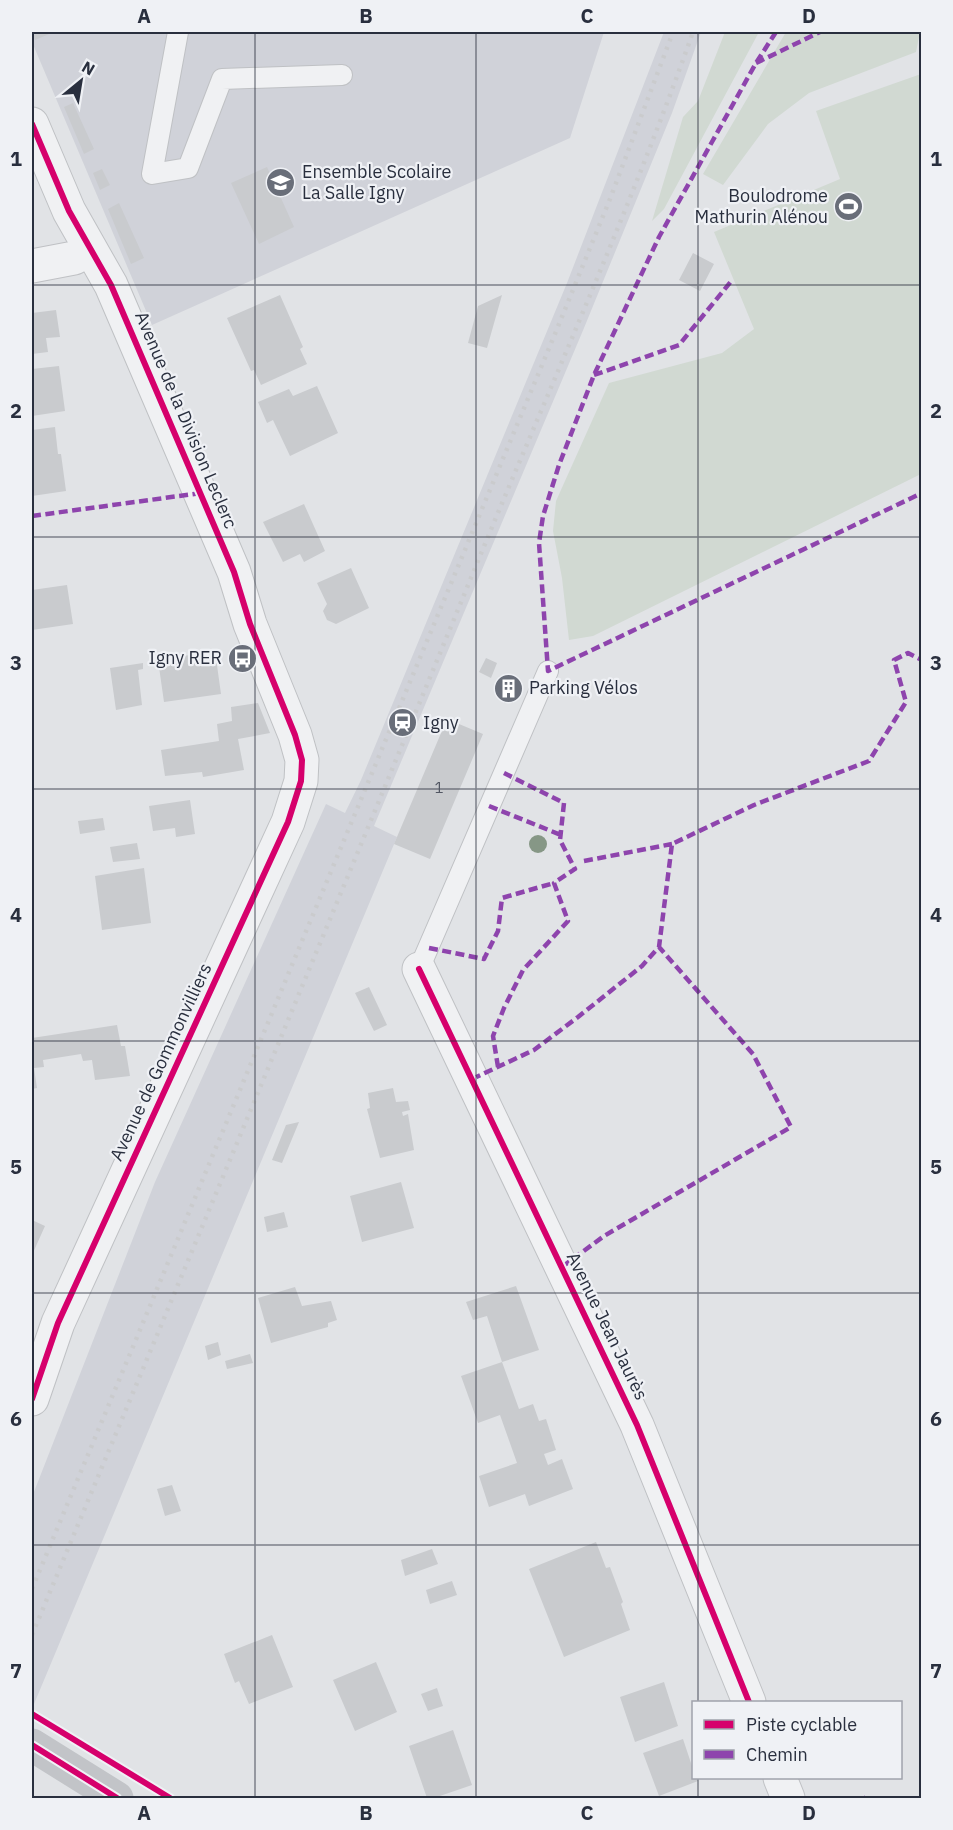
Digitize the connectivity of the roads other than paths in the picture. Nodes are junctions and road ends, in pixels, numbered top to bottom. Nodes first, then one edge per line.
1 (178, 32) edge
2 (342, 75) dead end
3 (32, 124) edge
4 (90, 250) junction
5 (32, 266) edge
6 (548, 671) dead end
7 (295, 735) joint
8 (419, 969) joint
9 (58, 1323) junction
10 (32, 1355) edge
11 (32, 1399) edge
12 (749, 1701) edge
13 (32, 1745) edge
14 (780, 1779) edge
15 (117, 1798) edge
16 (788, 1798) edge

1 - 2 lane
3 - 4 street, Avenue de la Division Leclerc
4 - 5 street
4 - 7 street, Avenue de la Division Leclerc
6 - 8 lane
7 - 9 street, Avenue de Gommonvilliers
8 - 12 street, Avenue Jean Jaurès
9 - 10 street, Avenue de Gommonvilliers
9 - 11 street, Avenue de Gommonvilliers
13 - 15 main road
14 - 16 street

